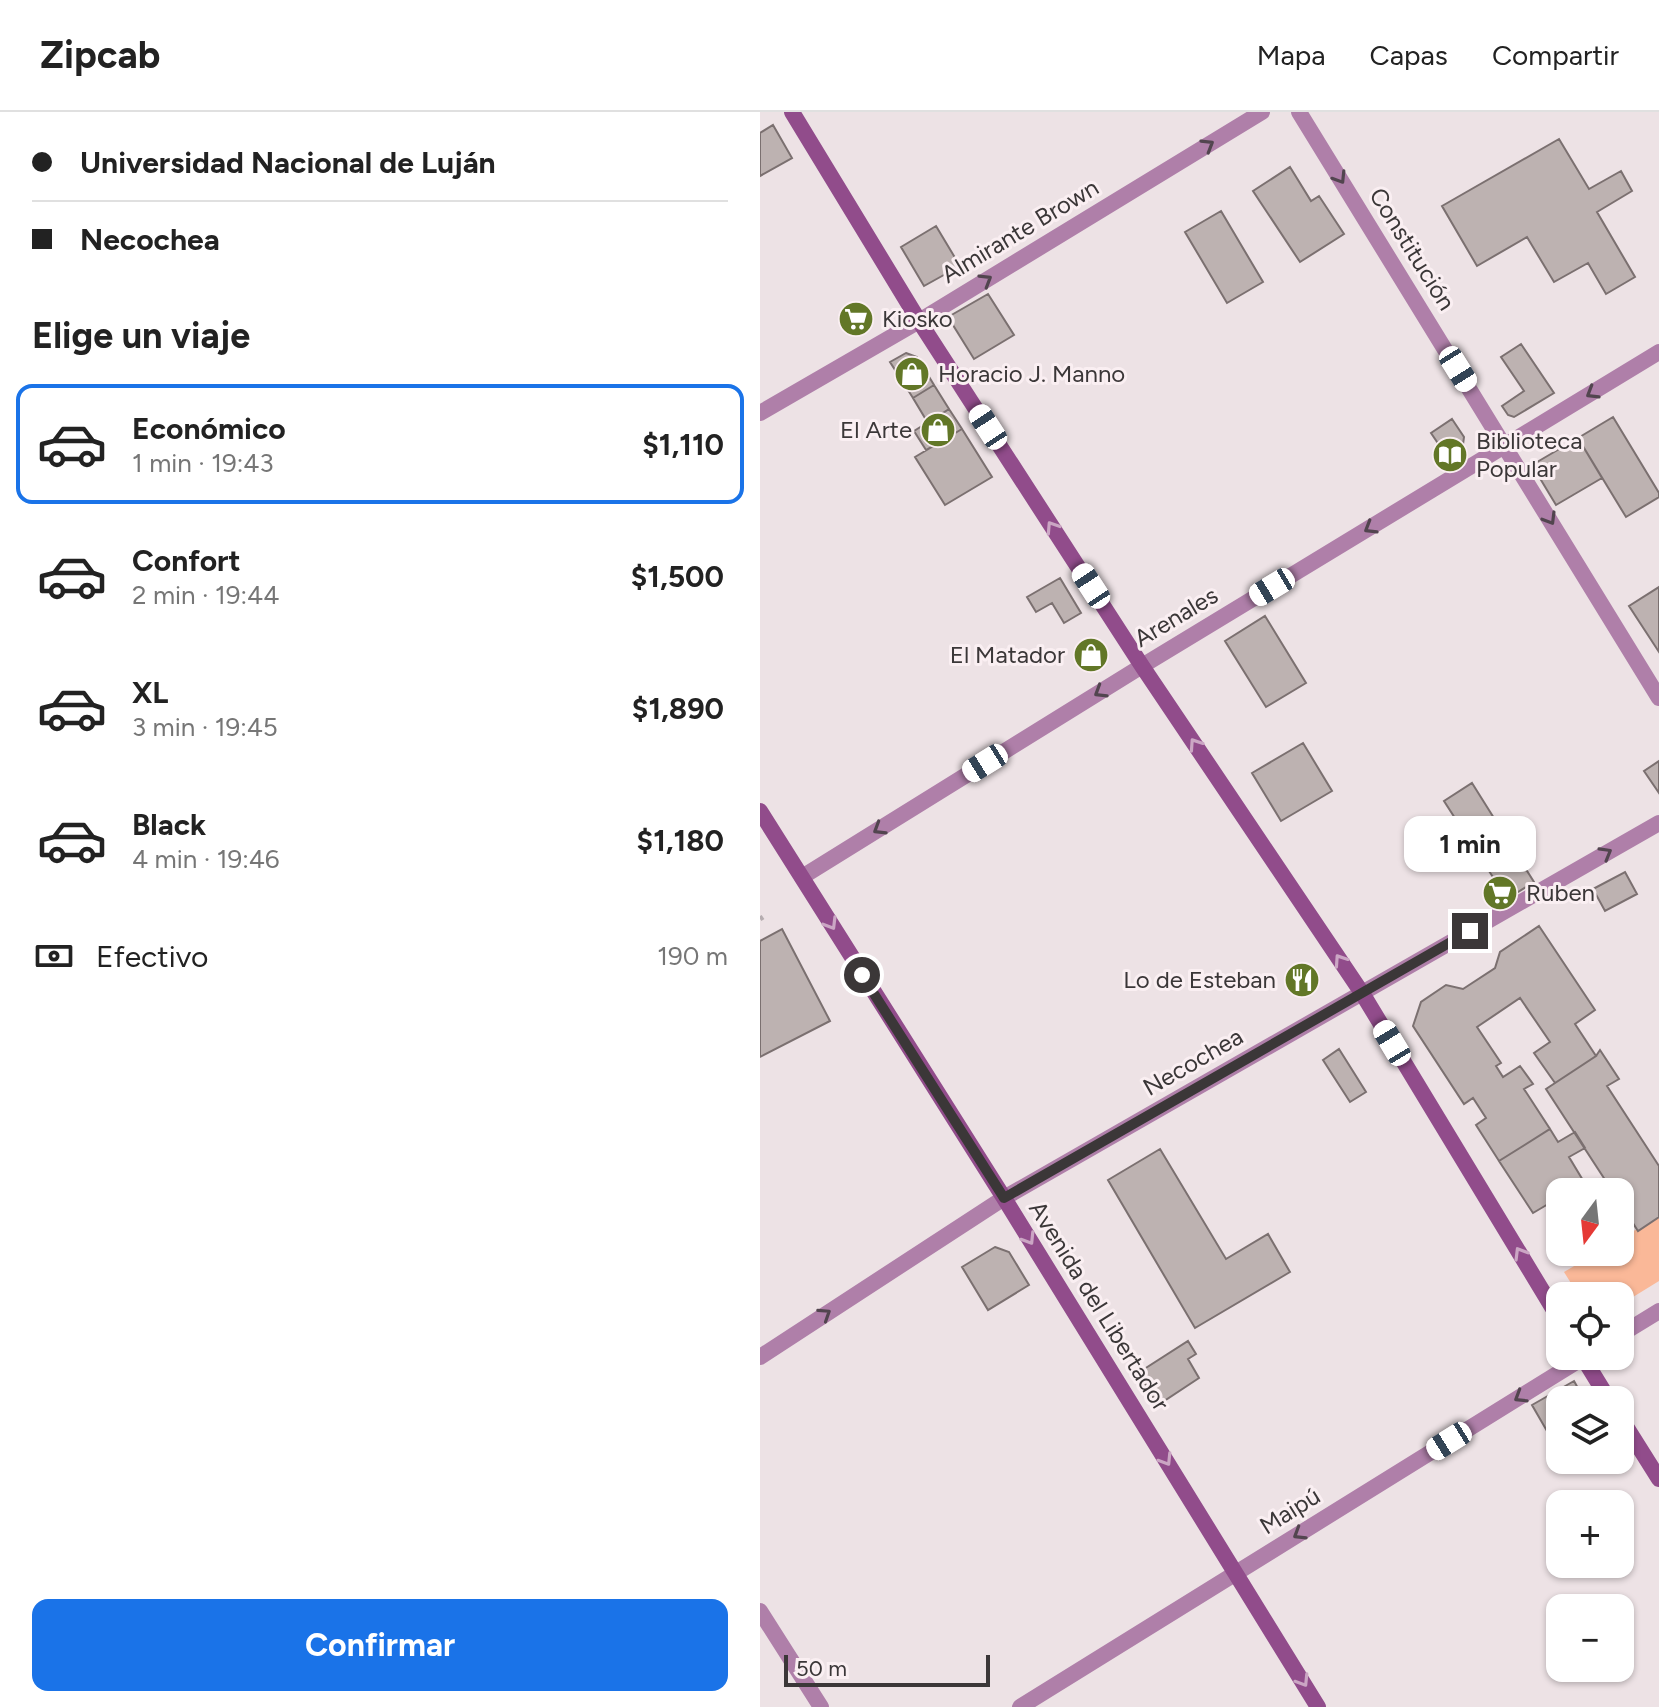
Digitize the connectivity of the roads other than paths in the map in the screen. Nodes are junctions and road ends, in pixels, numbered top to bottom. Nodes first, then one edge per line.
1 (792, 112) edge
2 (1262, 112) edge
3 (1299, 112) edge
4 (919, 321) junction
5 (1659, 352) edge
6 (760, 413) edge
7 (1505, 446) junction
8 (1142, 666) junction
9 (1659, 698) edge
10 (760, 811) edge
11 (1659, 823) edge
12 (802, 877) junction
13 (1362, 993) junction
14 (1004, 1198) junction
15 (1546, 1297) edge
16 (1659, 1311) edge
17 (1634, 1326) edge
18 (760, 1357) edge
19 (1563, 1370) edge
20 (1634, 1439) edge
21 (1659, 1479) edge
22 (1236, 1573) junction
23 (760, 1611) edge
24 (821, 1707) edge
25 (1020, 1707) edge
26 (1318, 1707) edge

1 - 4 main road
4 -> 2 street, Almirante Brown
3 -> 7 street, Constitución
4 - 6 street, Almirante Brown
8 -> 4 main road
5 -> 7 street, Arenales
7 -> 8 street, Arenales
7 -> 9 street, Constitución
8 -> 12 street, Arenales
13 -> 8 main road
10 - 12 main road, Avenida del Libertador
13 -> 11 street, Necochea
12 -> 14 main road, Avenida del Libertador
13 - 14 street, Necochea
15 -> 13 main road
18 -> 14 street, Necochea
14 -> 22 main road, Avenida del Libertador
16 - 17 street
19 -> 22 street, Maipú
20 - 21 main road
22 - 25 street, Maipú
22 -> 26 main road, Avenida del Libertador
23 - 24 street

